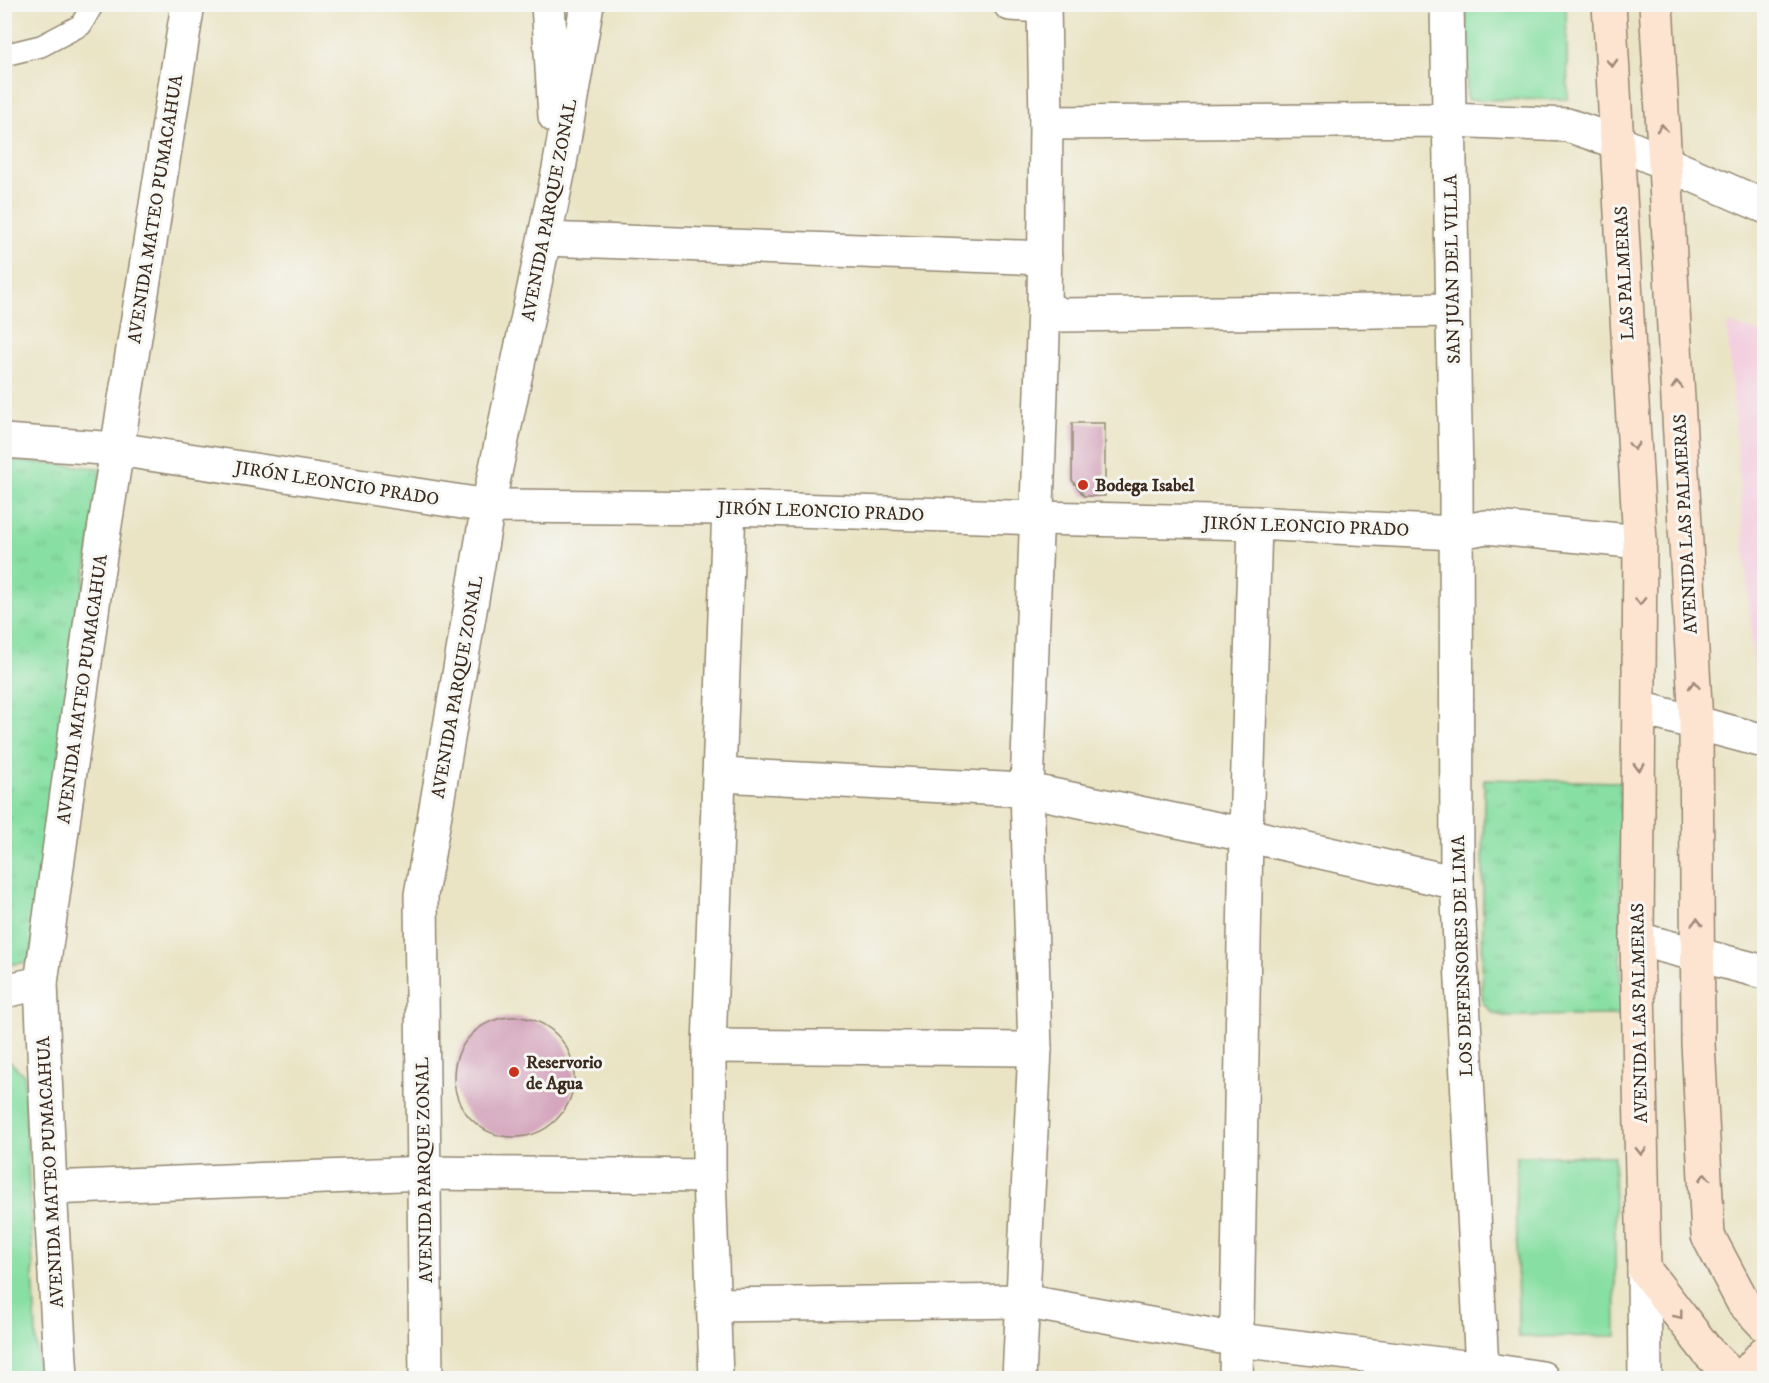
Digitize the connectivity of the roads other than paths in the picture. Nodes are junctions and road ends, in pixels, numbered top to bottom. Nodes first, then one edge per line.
1 (93, 4) edge
2 (188, 4) edge
3 (548, 4) edge
4 (587, 4) edge
5 (1010, 4) edge
6 (1448, 4) edge
7 (1609, 4) edge
8 (1656, 4) edge
9 (1044, 5) edge
10 (4, 55) edge
11 (1449, 120) junction
12 (1046, 123) junction
13 (1617, 142) junction
14 (1664, 162) junction
15 (559, 170) junction
16 (1764, 206) edge
17 (544, 239) junction
18 (1045, 258) junction
19 (1044, 307) junction
20 (1453, 310) junction
21 (4, 441) edge
22 (117, 449) junction
23 (488, 506) junction
24 (729, 508) junction
25 (1038, 518) junction
26 (1255, 523) junction
27 (1455, 533) junction
28 (1640, 542) junction
29 (1640, 708) junction
30 (1696, 723) junction
31 (1764, 741) edge
32 (719, 775) junction
33 (1027, 790) junction
34 (1245, 835) junction
35 (1457, 883) junction
36 (1637, 939) junction
37 (1698, 955) junction
38 (1764, 972) edge
39 (41, 983) junction
40 (4, 991) edge
41 (709, 1046) junction
42 (1035, 1049) junction
43 (425, 1173) junction
44 (708, 1176) junction
45 (50, 1188) junction
46 (1644, 1269) junction
47 (1023, 1301) junction
48 (714, 1305) junction
49 (1764, 1324) edge
50 (1238, 1340) junction
51 (1764, 1353) edge
52 (1481, 1374) edge
53 (61, 1378) edge
54 (426, 1378) edge
55 (716, 1378) edge
56 (1019, 1378) edge
57 (1236, 1378) edge
58 (1542, 1378) edge
59 (1645, 1378) edge
60 (1734, 1378) edge
61 (1747, 1378) edge

1 - 10 lane
2 - 22 street, AVENIDA MATEO PUMACAHUA
3 - 15 street
4 - 15 street, AVENIDA PARQUE ZONAL
5 - 9 street
6 - 11 street, SAN JUAN DEL VILLA
7 -> 13 street, LAS PALMERAS
14 -> 8 street, AVENIDA LAS PALMERAS
9 - 12 street
11 - 12 street
11 - 13 street
11 - 20 street, SAN JUAN DEL VILLA
12 - 18 street
13 - 14 street
13 -> 28 street, LAS PALMERAS
14 - 16 street
30 -> 14 street, AVENIDA LAS PALMERAS
15 - 17 street, AVENIDA PARQUE ZONAL
17 - 18 street
17 - 23 street, AVENIDA PARQUE ZONAL
18 - 19 street
19 - 20 street
19 - 25 street
20 - 27 street, SAN JUAN DEL VILLA
21 - 22 street, JIRÓN LEONCIO PRADO
22 - 23 street, JIRÓN LEONCIO PRADO
22 - 39 street, AVENIDA MATEO PUMACAHUA
23 - 24 street, JIRÓN LEONCIO PRADO
23 - 43 street, AVENIDA PARQUE ZONAL
24 - 25 street, JIRÓN LEONCIO PRADO
24 - 32 street
25 - 26 street, JIRÓN LEONCIO PRADO
25 - 33 street
26 - 27 street, JIRÓN LEONCIO PRADO
26 - 34 street
27 - 28 street, JIRÓN LEONCIO PRADO
27 - 35 street, LOS DEFENSORES DE LIMA
28 -> 29 street, AVENIDA LAS PALMERAS
29 - 30 street
29 -> 36 street, AVENIDA LAS PALMERAS
30 - 31 street
37 -> 30 street, AVENIDA LAS PALMERAS
32 - 33 street
32 - 41 street
33 - 34 street
33 - 42 street
34 - 35 street
34 - 50 street
35 - 52 street, LOS DEFENSORES DE LIMA
36 - 37 street
36 -> 46 street, AVENIDA LAS PALMERAS
37 - 38 street
49 -> 37 street, AVENIDA LAS PALMERAS
39 - 40 street
39 - 45 street, AVENIDA MATEO PUMACAHUA
41 - 42 street
41 - 44 street
42 - 47 street
43 - 44 street
43 - 45 street
43 - 54 street, AVENIDA PARQUE ZONAL
44 - 48 street
45 - 53 street, AVENIDA MATEO PUMACAHUA
46 - 59 street
46 -> 60 street
47 - 48 street
47 - 50 street
47 - 56 street
48 - 55 street
50 - 52 street
50 - 57 street
51 - 61 street
52 - 58 street

